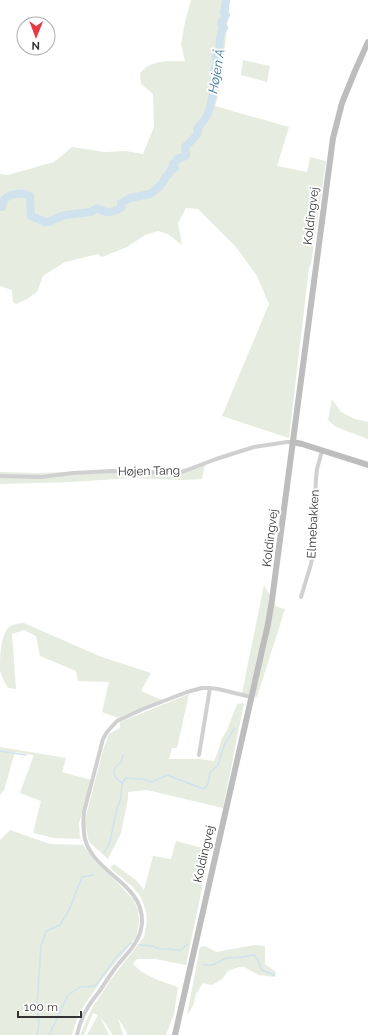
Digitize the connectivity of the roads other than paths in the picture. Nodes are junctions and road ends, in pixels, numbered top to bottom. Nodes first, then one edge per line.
1 (368, 42) edge
2 (293, 442) junction
3 (322, 451) junction
4 (368, 465) edge
5 (0, 476) edge
6 (301, 597) dead end
7 (210, 688) junction
8 (251, 697) junction
9 (199, 755) dead end
10 (77, 1035) edge
11 (175, 1035) edge

1 - 2 main road, Koldingvej
2 - 3 main road
2 - 5 street, Højen Tang
2 - 8 main road, Koldingvej
3 - 4 main road
3 - 6 street, Elmebakken
7 - 8 street
7 - 9 street
7 - 10 street
8 - 11 main road, Koldingvej

